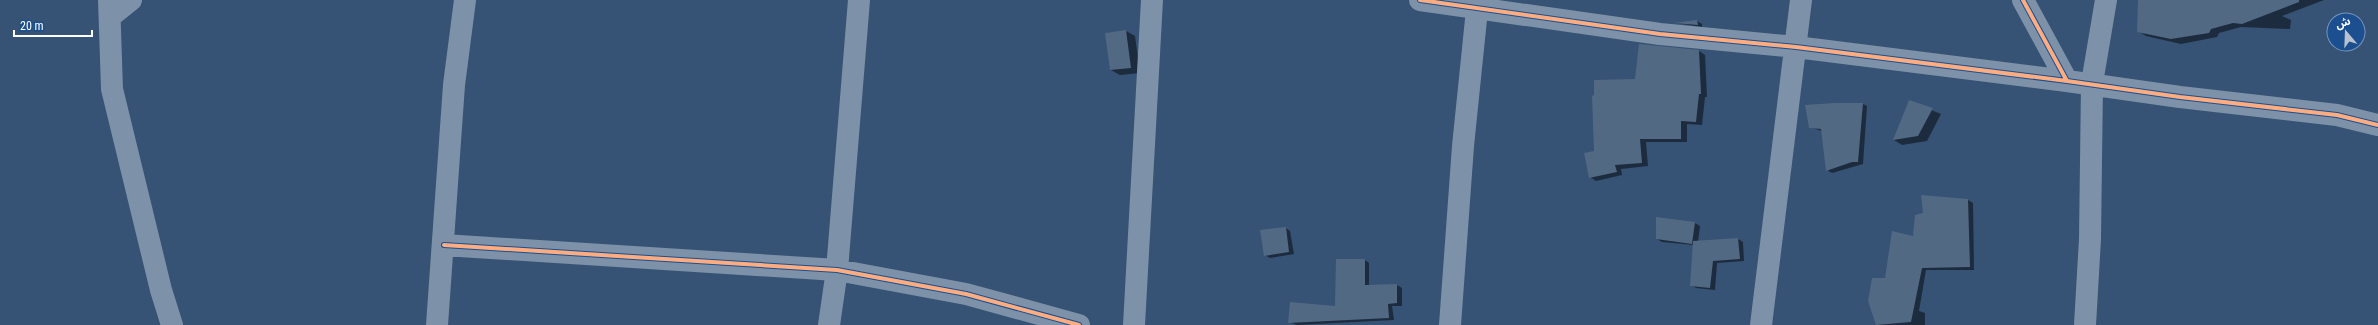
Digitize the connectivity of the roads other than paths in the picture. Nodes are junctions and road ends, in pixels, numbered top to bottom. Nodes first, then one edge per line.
1 (131, 0) edge
2 (465, 0) edge
3 (859, 0) edge
4 (1152, 0) edge
5 (1420, 0) edge
6 (1801, 0) edge
7 (2023, 0) edge
8 (2106, 0) edge
9 (1478, 4) edge
10 (110, 8) edge
11 (1796, 47) junction
12 (2067, 80) junction
13 (2092, 83) junction
14 (2378, 125) edge
15 (444, 244) junction
16 (838, 270) junction
17 (172, 325) edge
18 (437, 325) edge
19 (829, 325) edge
20 (1079, 325) edge
21 (1134, 325) edge
22 (1450, 325) edge
23 (1761, 325) edge
24 (2085, 325) edge

1 - 10 street
2 - 15 street
3 - 16 street
4 - 21 street
5 - 9 street
6 - 11 street
7 - 12 street
8 - 13 street
9 - 11 street
9 - 22 street
10 - 17 street
11 - 12 street
11 - 23 street
12 - 13 street
13 - 14 street
13 - 24 street
15 - 16 street
15 - 18 street
16 - 19 street
16 - 20 street

